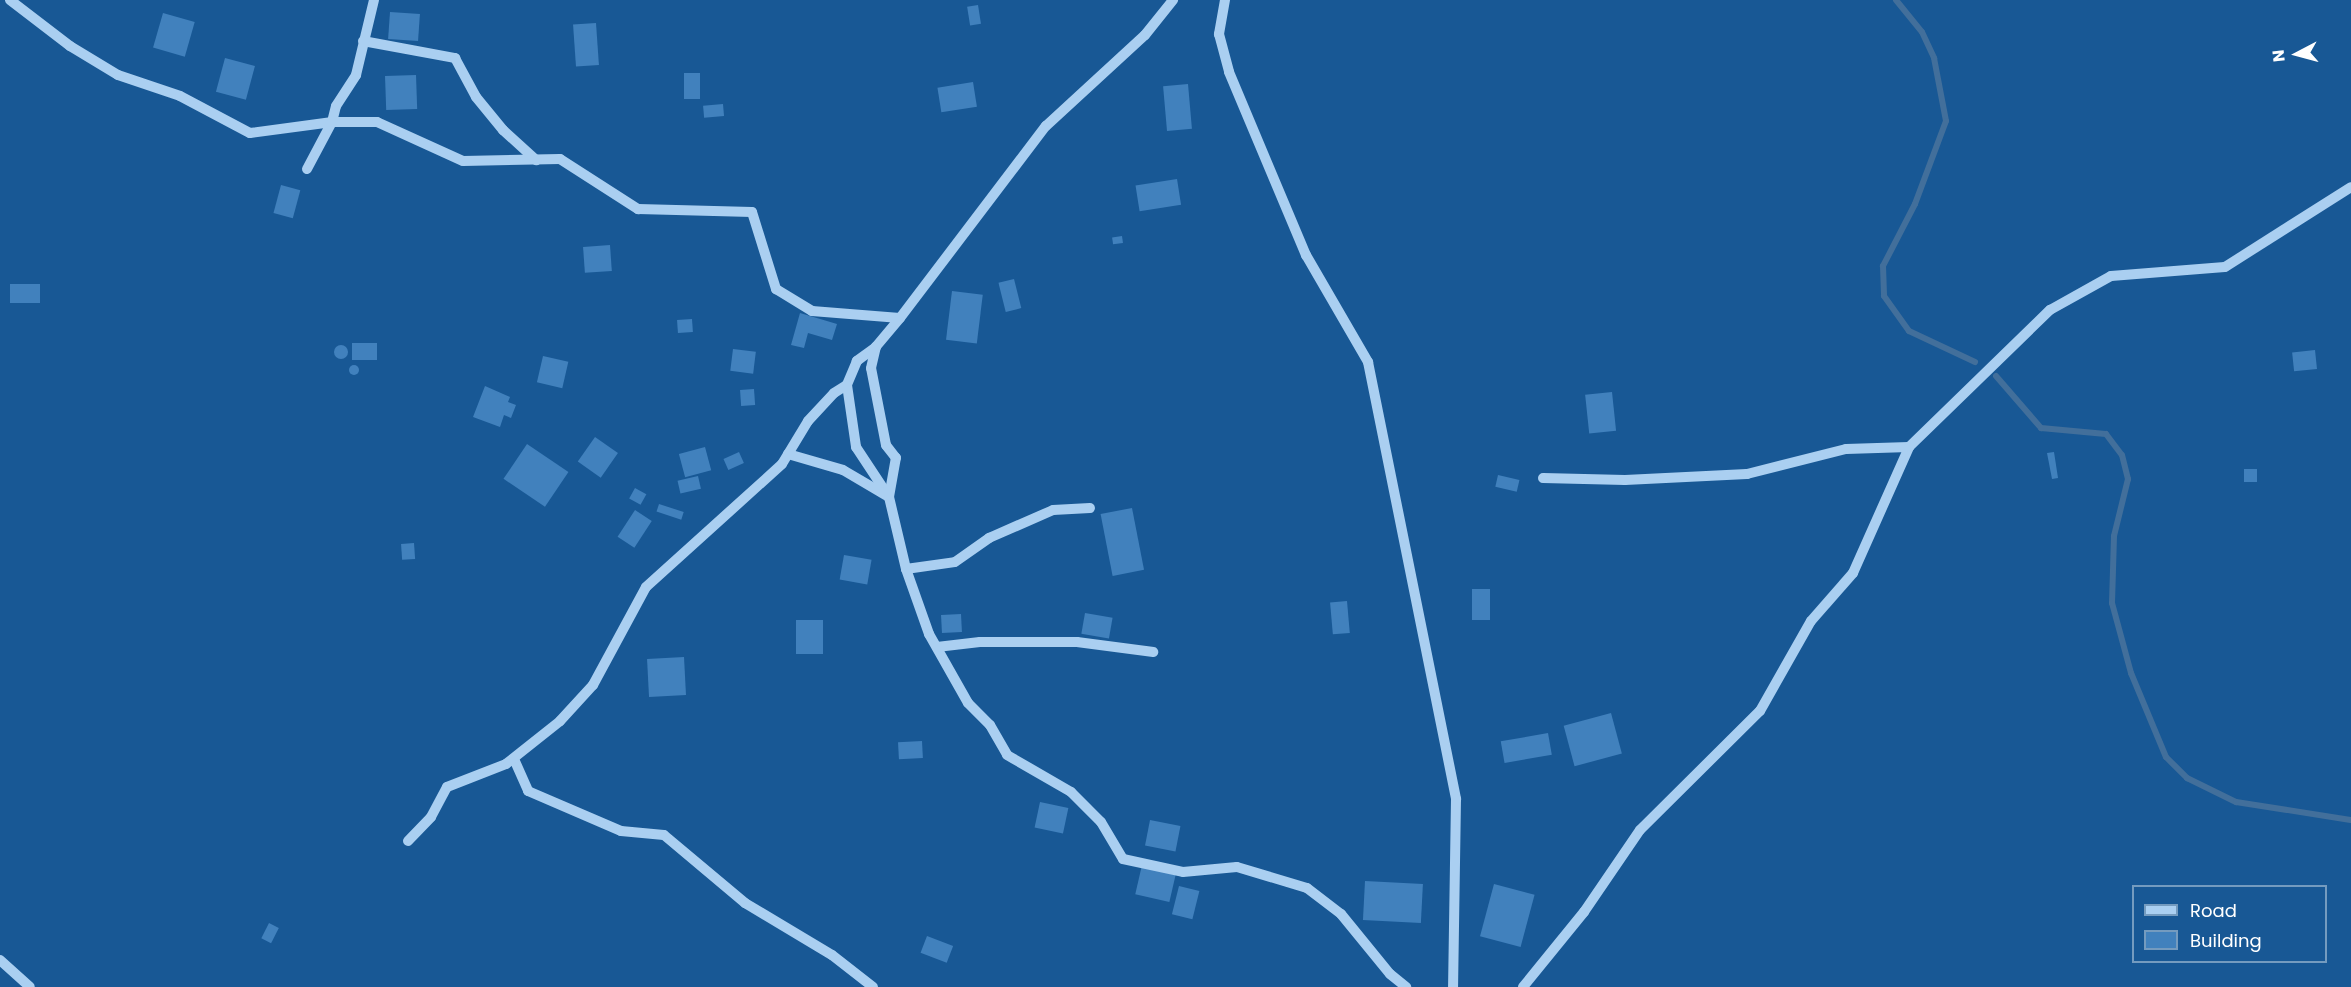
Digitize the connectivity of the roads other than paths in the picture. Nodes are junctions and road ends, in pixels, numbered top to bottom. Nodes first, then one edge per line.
1 (10, 0) edge
2 (374, 0) edge
3 (1173, 0) edge
4 (1225, 0) edge
5 (363, 41) junction
6 (332, 122) junction
7 (536, 160) junction
8 (307, 169) dead end
9 (2351, 187) edge
10 (900, 318) junction
11 (876, 347) junction
12 (847, 385) junction
13 (1909, 447) junction
14 (788, 454) junction
15 (1543, 478) dead end
16 (889, 497) junction
17 (1090, 508) dead end
18 (906, 569) junction
19 (937, 647) junction
20 (1153, 652) dead end
21 (514, 759) junction
22 (408, 841) dead end
23 (0, 960) edge
24 (30, 987) edge
25 (873, 987) edge
26 (1406, 987) edge
27 (1453, 987) edge
28 (1523, 987) edge

1 - 6 street
2 - 5 street
3 - 10 street
4 - 27 street
5 - 6 street
5 - 7 street
6 - 7 street
6 - 8 street
7 - 10 street
9 - 13 street
10 - 11 street
11 - 12 street
11 - 16 street
12 - 14 street
12 - 16 street
13 - 15 street
13 - 28 street
14 - 16 street
14 - 21 street
16 - 18 street
17 - 18 street
18 - 19 street
19 - 20 street
19 - 26 street
21 - 22 street
21 - 25 street
23 - 24 street

